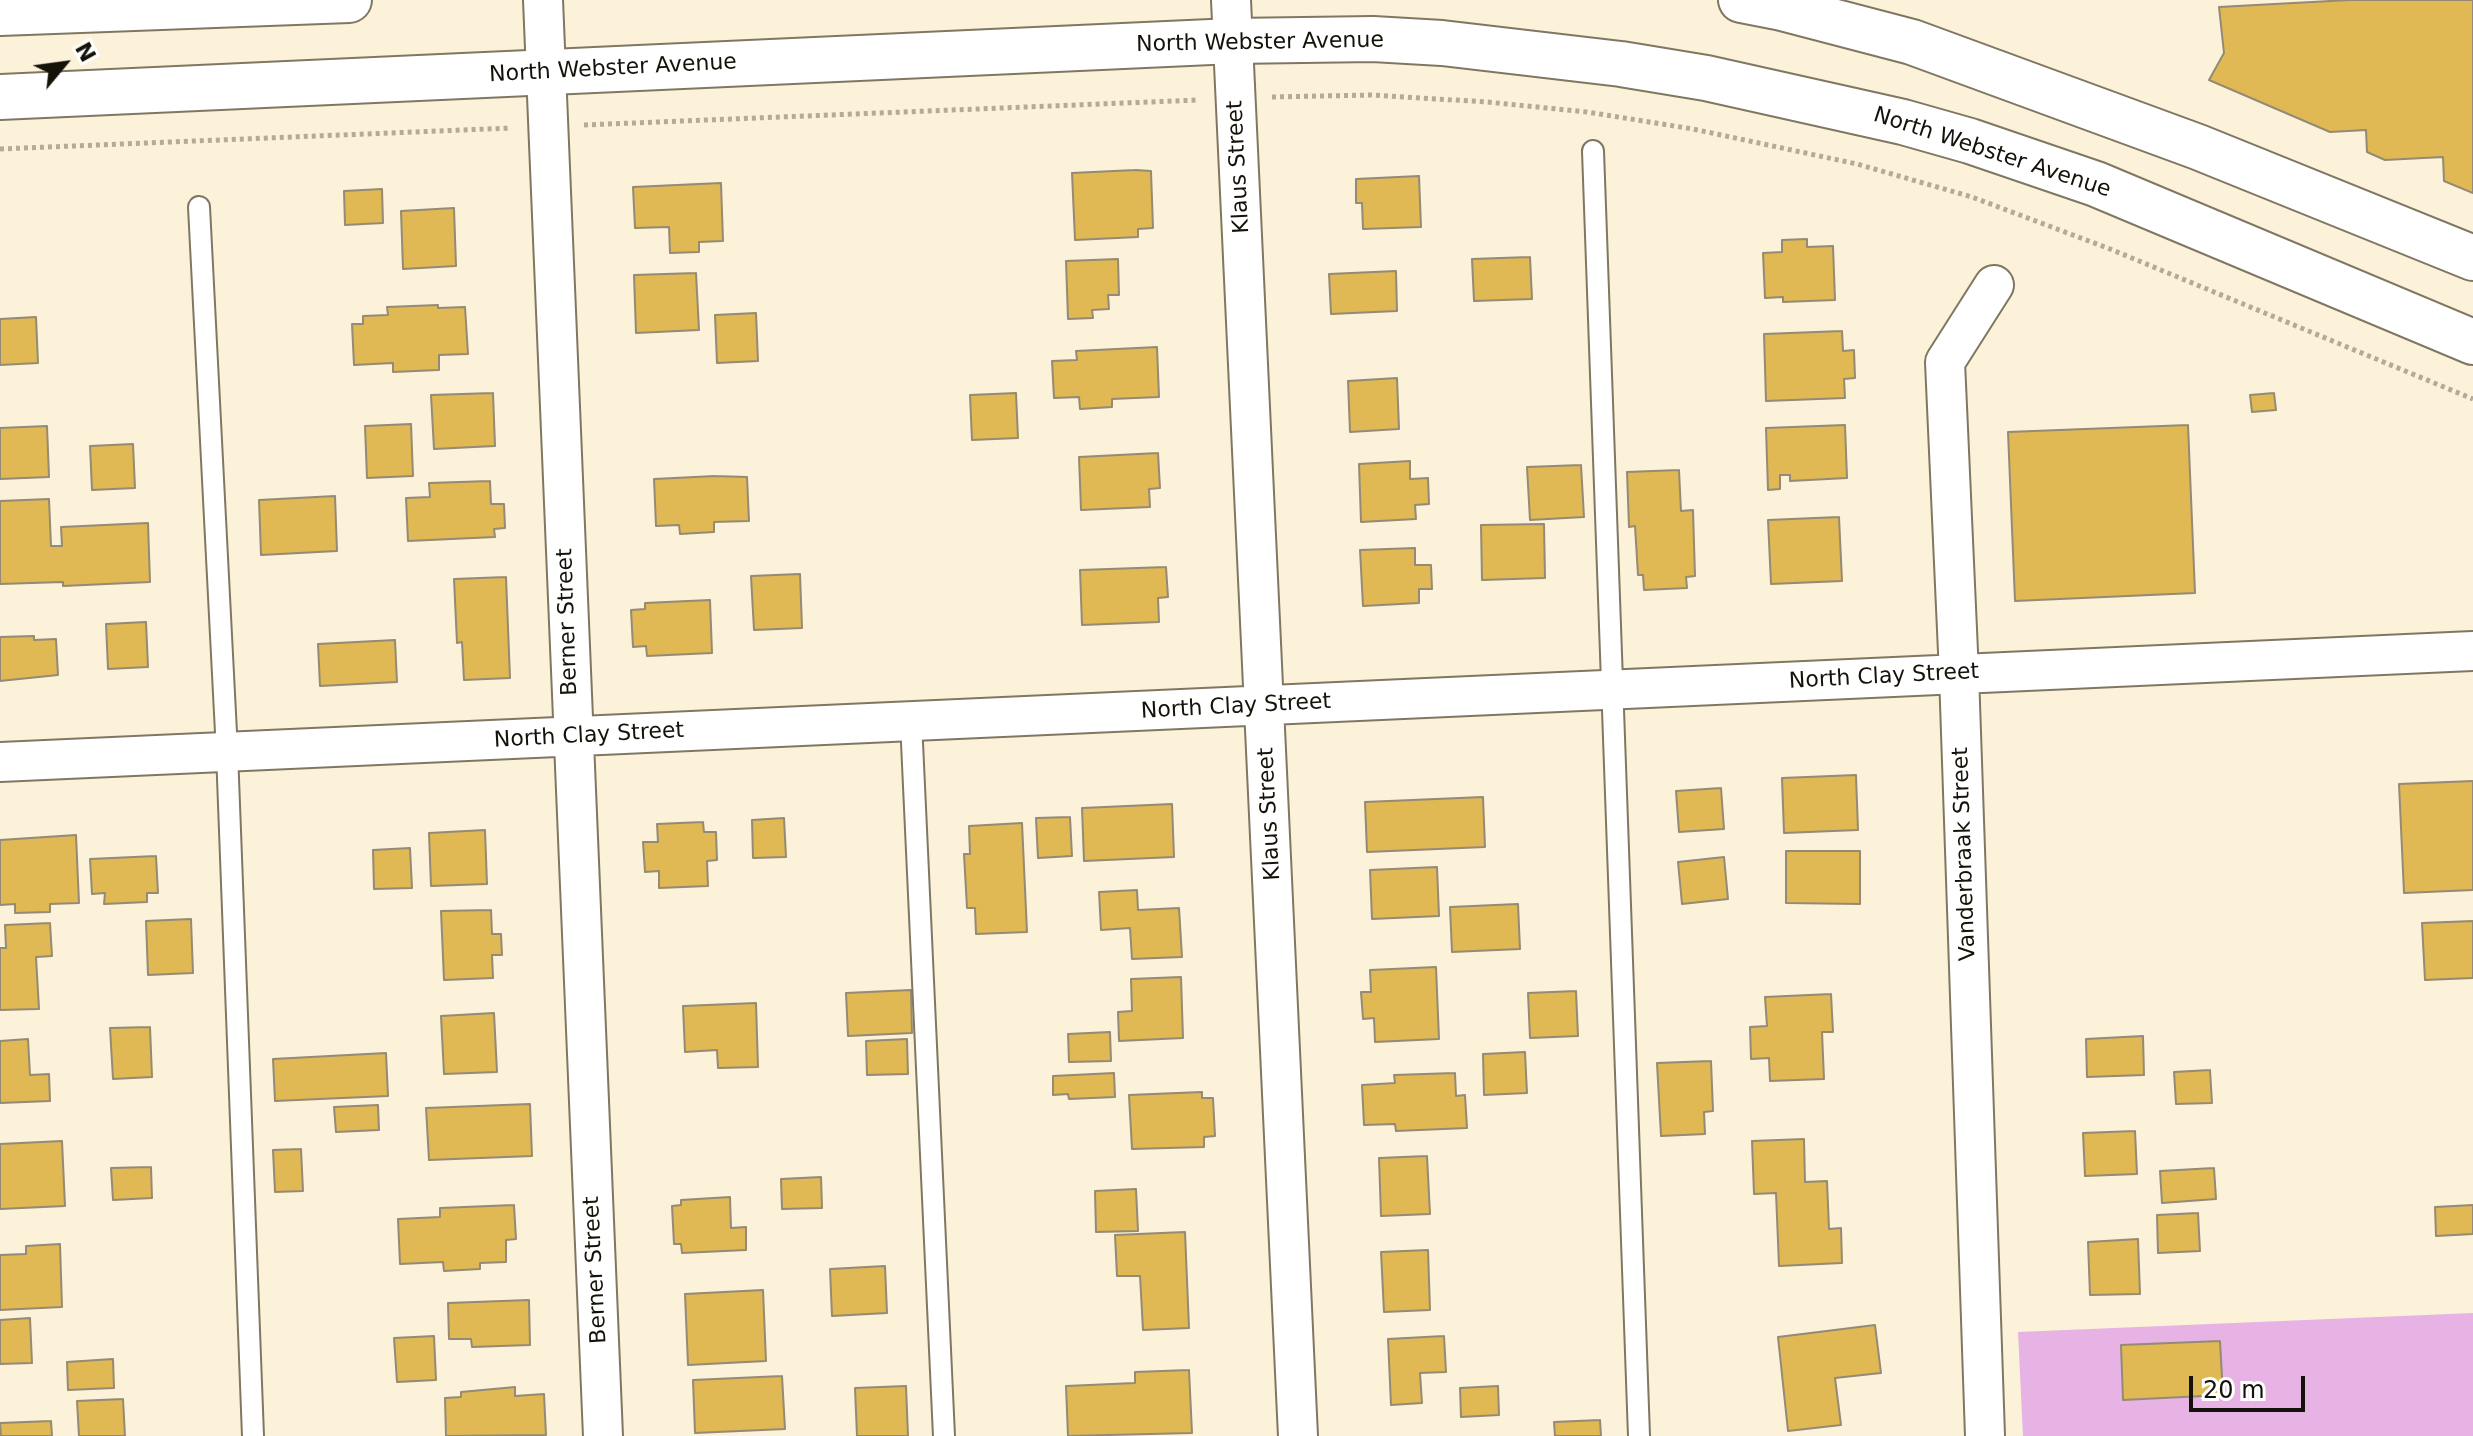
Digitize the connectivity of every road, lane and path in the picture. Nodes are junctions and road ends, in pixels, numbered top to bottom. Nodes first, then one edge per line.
1 (349, 0) edge
2 (543, 0) edge
3 (1741, 0) edge
4 (197, 3) edge
5 (0, 13) edge
6 (1232, 20) edge
7 (546, 72) junction
8 (0, 97) edge
9 (1593, 151) dead end
10 (199, 207) dead end
11 (2473, 258) edge
12 (1994, 285) dead end
13 (2473, 342) edge
14 (2473, 651) edge
15 (1959, 674) junction
16 (1611, 690) junction
17 (1265, 705) junction
18 (911, 721) junction
19 (572, 736) junction
20 (227, 752) junction
21 (0, 762) edge
22 (253, 1436) edge
23 (603, 1436) edge
24 (944, 1436) edge
25 (1298, 1436) edge
26 (1639, 1436) edge
27 (1985, 1436) edge

1 - 4 main road
2 - 7 street, Berner Street
3 - 11 main road
4 - 5 main road
6 - 7 main road, North Webster Avenue
6 - 13 main road, North Webster Avenue
6 - 17 street, Klaus Street
7 - 8 main road, North Webster Avenue
7 - 19 street, Berner Street
9 - 16 lane
10 - 20 lane
12 - 15 street, Vanderbraak Street
14 - 15 street, North Clay Street
15 - 16 street, North Clay Street
15 - 27 street, Vanderbraak Street
16 - 17 street, North Clay Street
16 - 26 lane
17 - 18 street, North Clay Street
17 - 25 street, Klaus Street
18 - 19 street, North Clay Street
18 - 24 lane
19 - 20 street, North Clay Street
19 - 23 street, Berner Street
20 - 21 street, North Clay Street
20 - 22 lane

